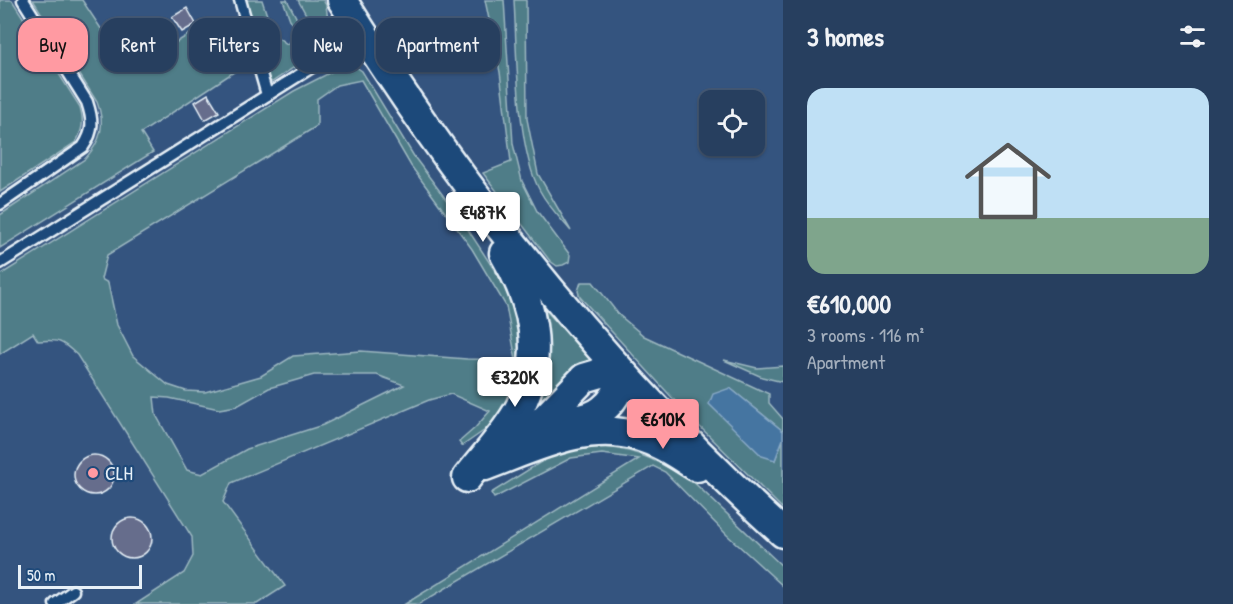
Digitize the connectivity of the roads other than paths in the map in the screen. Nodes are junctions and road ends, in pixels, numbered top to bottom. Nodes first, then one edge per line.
1 (23, 0) edge
2 (240, 0) edge
3 (342, 0) edge
4 (353, 18) edge
5 (364, 35) edge
6 (304, 72) edge
7 (267, 95) junction
8 (454, 165) junction
9 (0, 204) edge
10 (0, 263) edge
11 (624, 375) junction
12 (531, 377) junction
13 (563, 416) junction
14 (476, 472) junction
15 (737, 491) junction
16 (783, 533) edge
17 (72, 591) dead end
18 (55, 604) edge

1 - 9 lane
2 - 7 lane
3 - 4 street
5 - 8 street
6 - 7 lane
7 - 10 lane
8 - 11 street
8 - 12 street
11 - 13 street
11 - 15 street
12 - 13 street
12 - 14 street
13 - 14 street
14 - 15 street
15 - 16 street
17 - 18 lane

